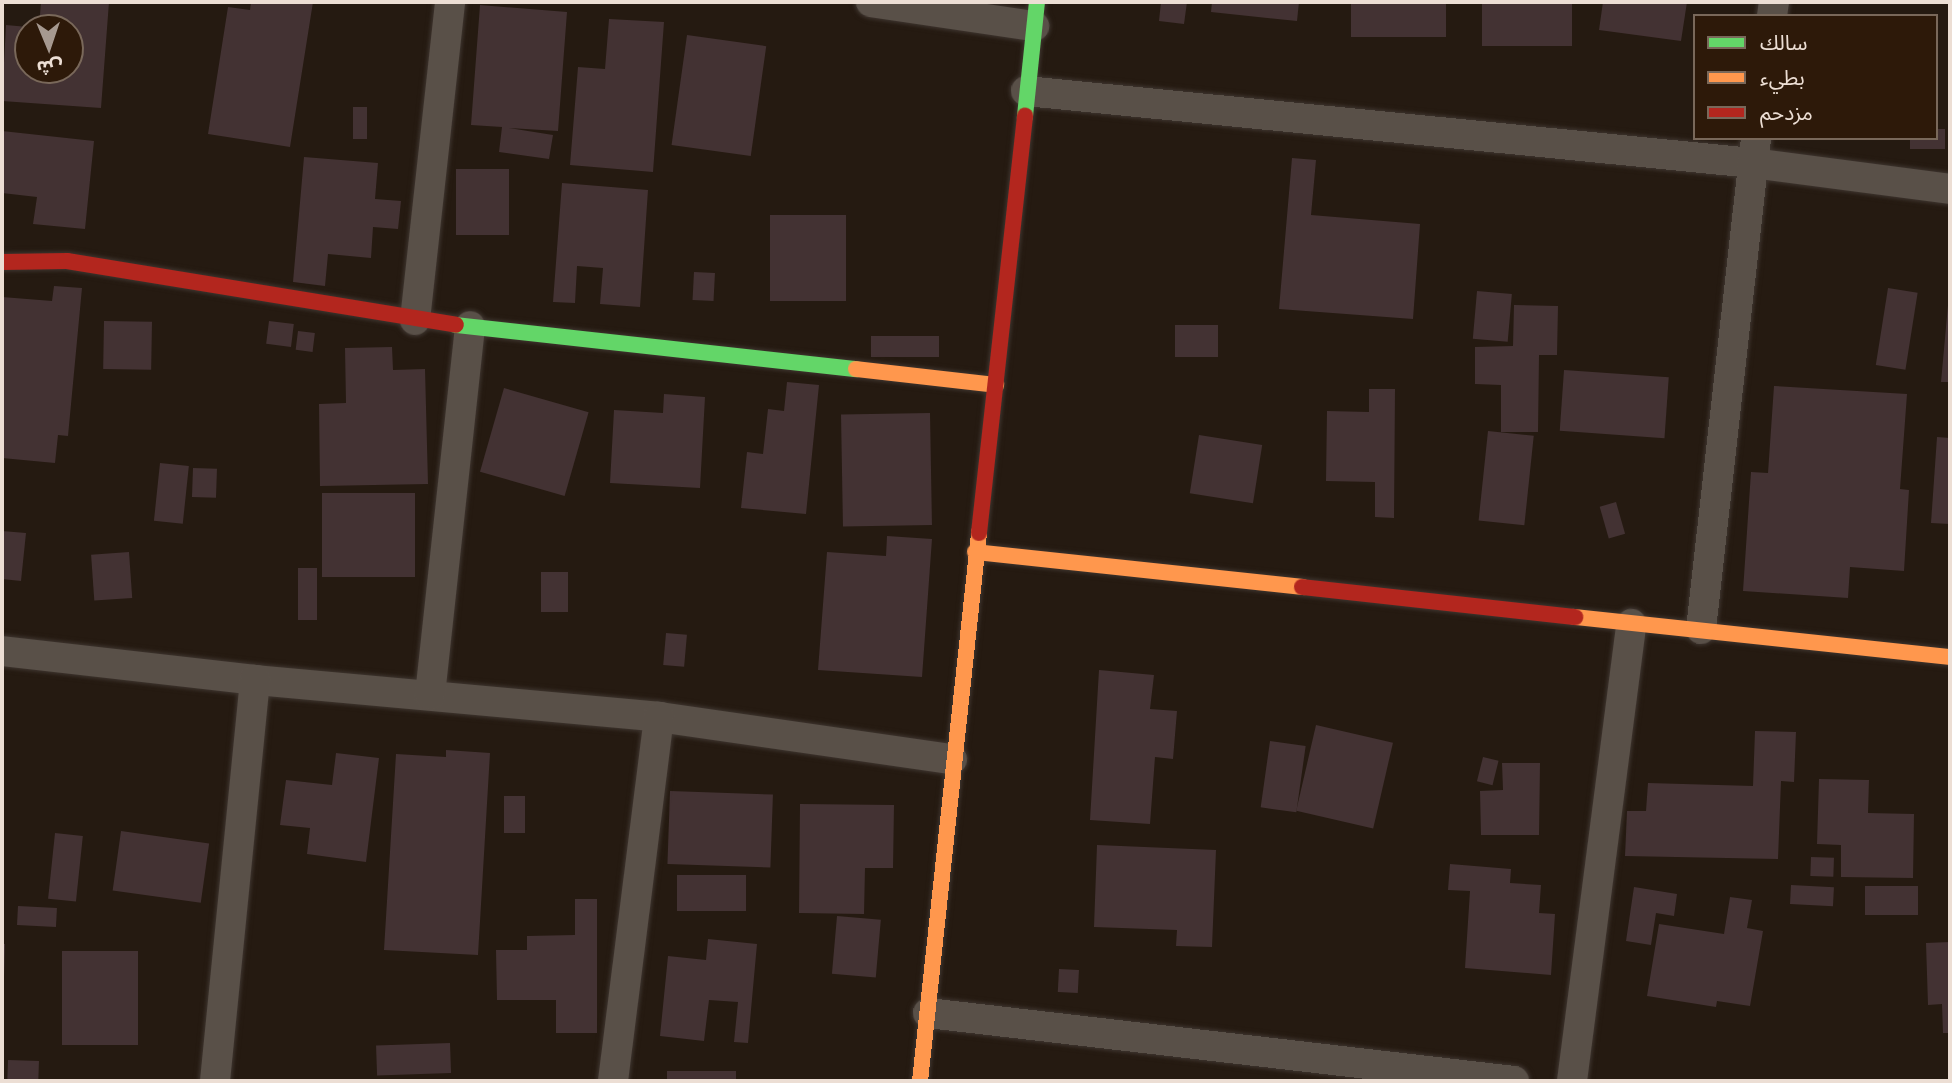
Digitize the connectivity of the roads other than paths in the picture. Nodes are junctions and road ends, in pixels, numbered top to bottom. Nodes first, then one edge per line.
1 (450, 2) edge
2 (871, 2) edge
3 (903, 3) edge
4 (1035, 14) edge
5 (1026, 90) junction
6 (1754, 151) edge
7 (1950, 188) edge
8 (2, 262) edge
9 (415, 320) junction
10 (470, 326) junction
11 (996, 385) junction
12 (975, 552) junction
13 (1631, 624) junction
14 (1701, 629) junction
15 (2, 651) edge
16 (1950, 657) edge
17 (255, 680) junction
18 (430, 695) junction
19 (659, 717) junction
20 (952, 760) junction
21 (928, 1013) junction
22 (215, 1081) edge
23 (613, 1081) edge
24 (920, 1081) edge
25 (1514, 1081) edge
26 (1572, 1081) edge

1 - 9 street
2 - 3 street
3 - 4 street
4 - 5 street
5 - 6 street
5 - 11 street
6 - 7 street
6 - 14 street
8 - 9 street
9 - 10 street
10 - 11 street
10 - 18 street
11 - 12 street
12 - 13 street
12 - 20 street
13 - 14 street
13 - 26 street
14 - 16 street
15 - 17 street
17 - 18 street
17 - 22 street
18 - 19 street
19 - 20 street
19 - 23 street
20 - 21 street
21 - 24 street
21 - 25 street

